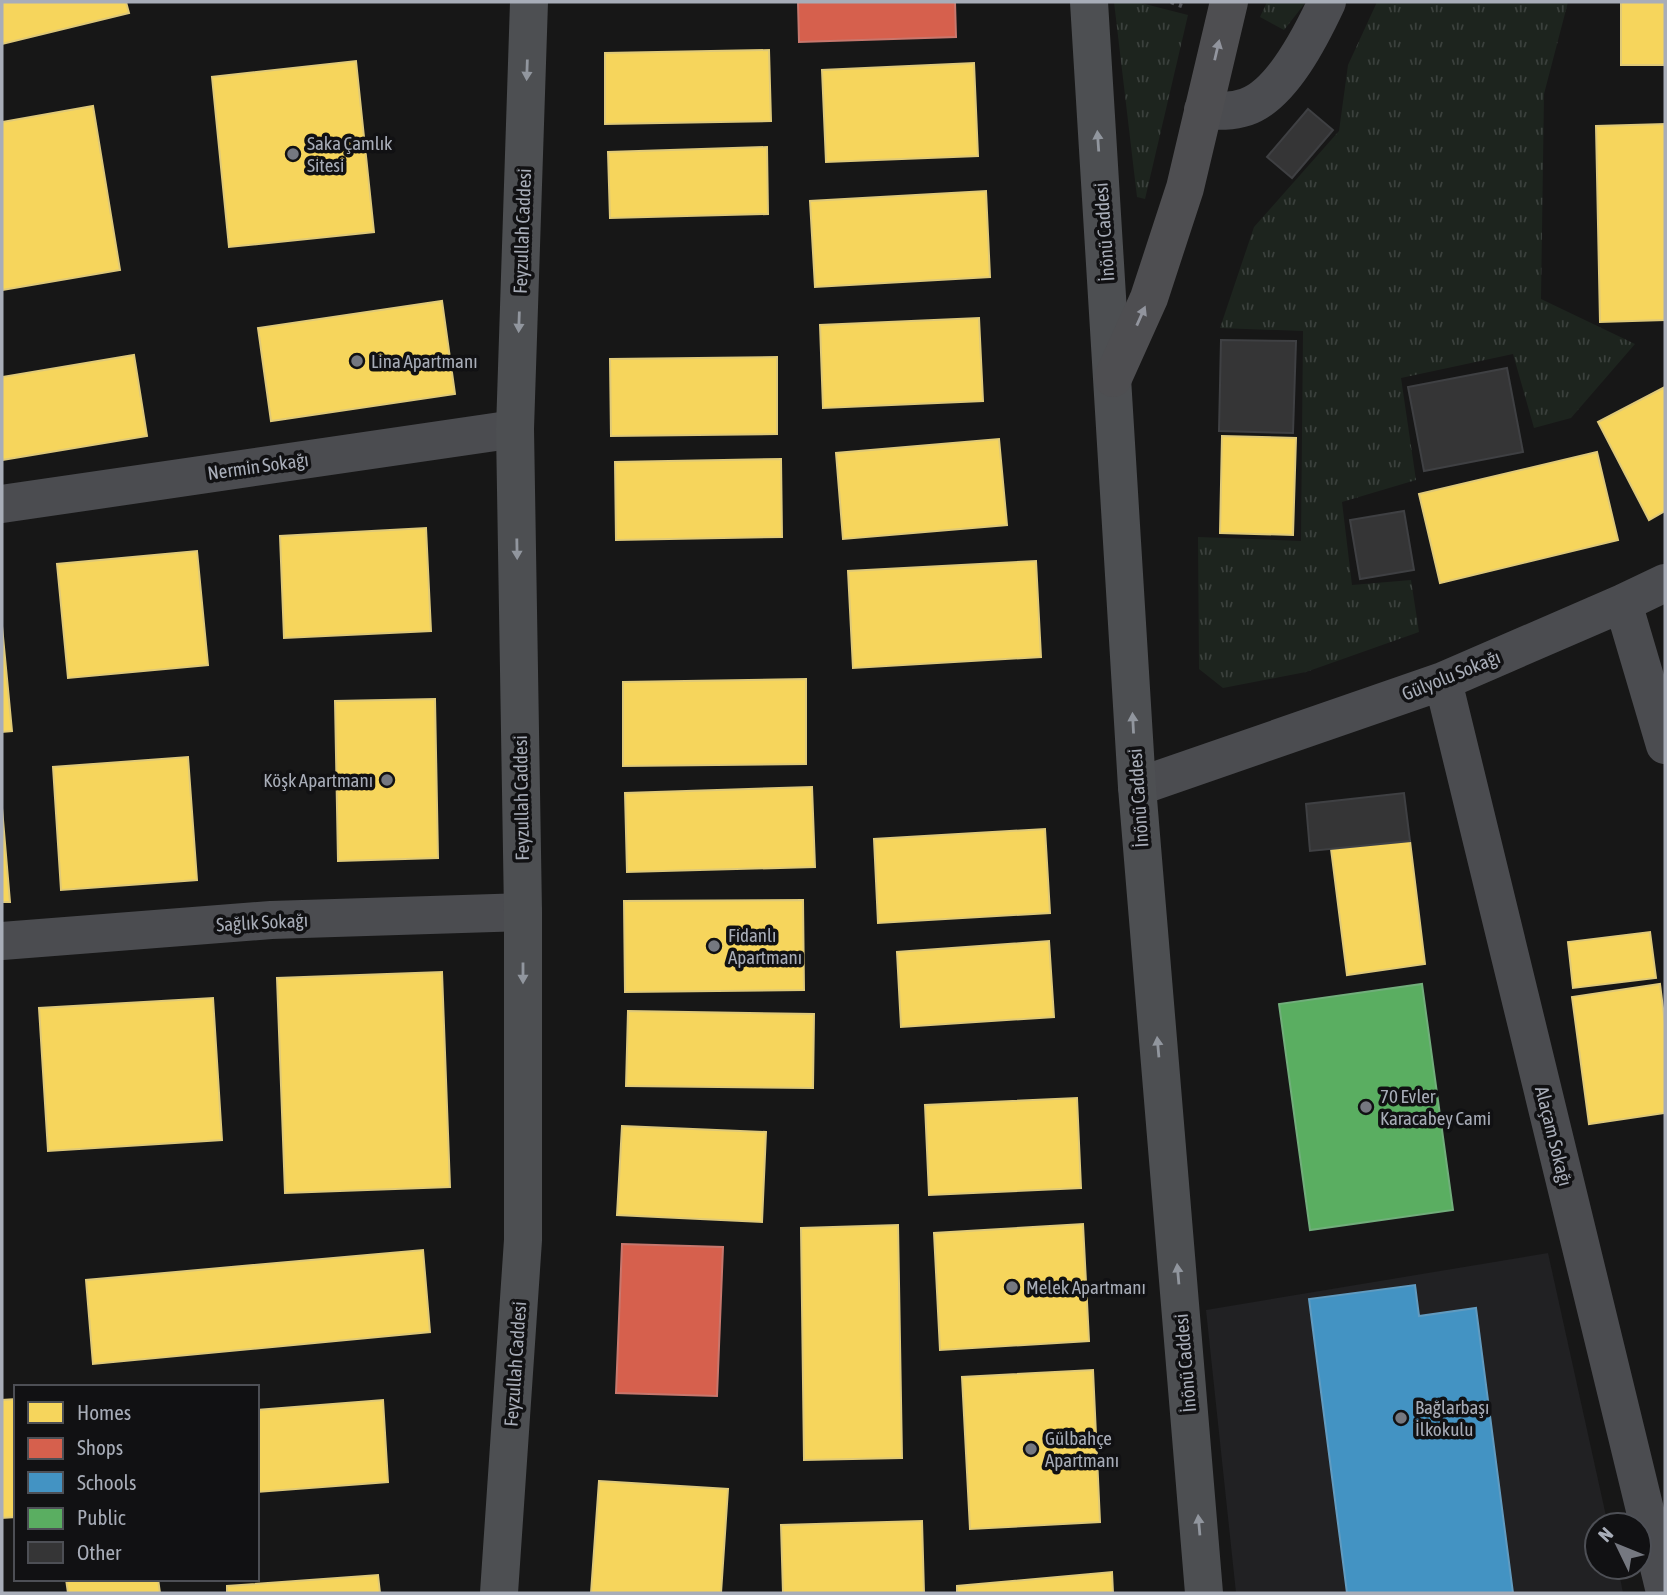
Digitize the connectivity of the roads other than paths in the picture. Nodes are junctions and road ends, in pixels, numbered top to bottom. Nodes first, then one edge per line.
1 (529, 2) edge
2 (1089, 2) edge
3 (1229, 2) edge
4 (1327, 2) edge
5 (1203, 110) junction
6 (1113, 378) junction
7 (515, 429) junction
8 (2, 504) edge
9 (1665, 583) edge
10 (1623, 603) junction
11 (1443, 681) junction
12 (1665, 745) edge
13 (1137, 787) junction
14 (523, 912) junction
15 (2, 941) edge
16 (1665, 1592) edge
17 (499, 1593) edge
18 (1204, 1593) edge

1 -> 7 main road, Feyzullah Caddesi
6 -> 2 main road, İnönü Caddesi
5 -> 3 highway
4 - 5 street
6 -> 5 highway
13 -> 6 main road, İnönü Caddesi
7 - 8 street, Nermin Sokağı
7 -> 14 main road, Feyzullah Caddesi
9 - 10 street, Gülyolu Sokağı
10 - 11 street, Gülyolu Sokağı
10 - 12 street
11 - 13 street, Gülyolu Sokağı
11 - 16 street, Alaçam Sokağı
18 -> 13 main road, İnönü Caddesi
14 - 15 street, Sağlık Sokağı
14 -> 17 main road, Feyzullah Caddesi

